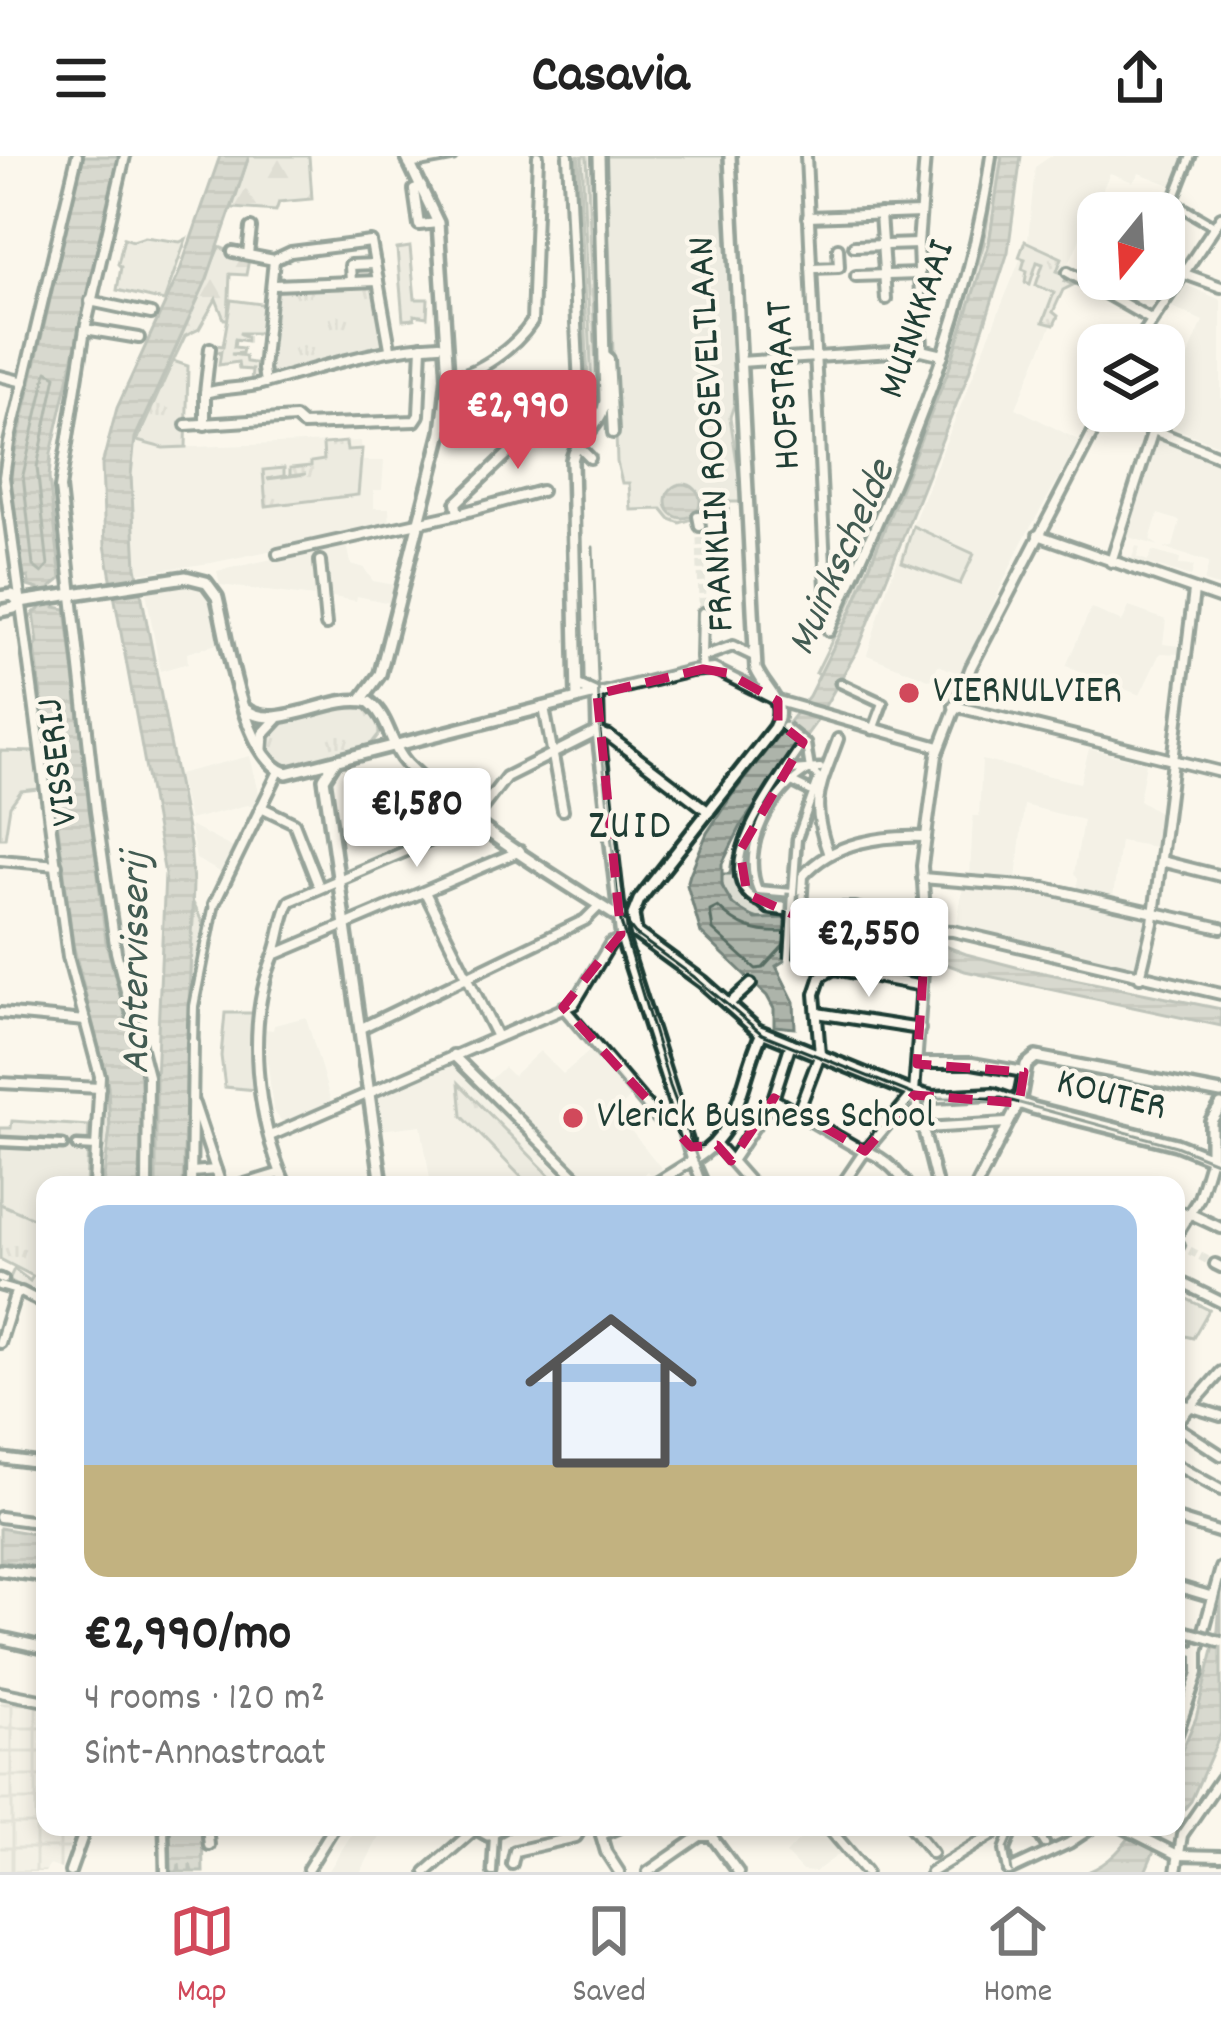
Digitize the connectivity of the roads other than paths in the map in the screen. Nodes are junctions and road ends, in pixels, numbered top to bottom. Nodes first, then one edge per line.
1 (77, 156) edge
2 (124, 156) edge
3 (452, 156) edge
4 (538, 156) edge
5 (568, 156) edge
6 (599, 156) edge
7 (730, 156) edge
8 (806, 156) edge
9 (925, 156) edge
10 (991, 156) edge
11 (1191, 156) edge
12 (408, 160) edge
13 (422, 188) junction
14 (920, 213) junction
15 (880, 214) junction
16 (808, 217) junction
17 (1221, 218) edge
18 (439, 224) junction
19 (1214, 226) junction
20 (250, 228) dead end
21 (918, 244) junction
22 (348, 245) junction
23 (882, 245) junction
24 (854, 246) dead end
25 (838, 248) dead end
26 (233, 252) dead end
27 (248, 254) junction
28 (274, 260) junction
29 (375, 264) junction
30 (350, 265) junction
31 (811, 268) junction
32 (1185, 269) edge
33 (1068, 272) dead end
34 (919, 274) junction
35 (1185, 274) edge
36 (884, 275) junction
37 (856, 276) dead end
38 (379, 281) junction
39 (351, 282) junction
40 (274, 285) junction
41 (1221, 287) edge
42 (886, 299) dead end
43 (1165, 300) edge
44 (90, 302) junction
45 (152, 314) dead end
46 (1152, 320) junction
47 (1149, 324) edge
48 (85, 329) junction
49 (140, 338) dead end
50 (443, 344) junction
51 (422, 346) junction
52 (210, 348) dead end
53 (390, 348) junction
54 (922, 350) junction
55 (604, 355) junction
56 (943, 356) junction
57 (814, 358) junction
58 (740, 362) junction
59 (0, 376) edge
60 (448, 377) junction
61 (24, 382) junction
62 (265, 383) junction
63 (205, 393) junction
64 (568, 423) junction
65 (185, 425) dead end
66 (205, 425) junction
67 (1094, 432) edge
68 (1152, 432) edge
69 (1158, 432) edge
70 (613, 434) dead end
71 (578, 444) junction
72 (1221, 457) edge
73 (590, 458) dead end
74 (541, 491) dead end
75 (458, 514) junction
76 (419, 523) junction
77 (1038, 535) junction
78 (278, 554) dead end
79 (320, 561) dead end
80 (1111, 562) junction
81 (1194, 591) junction
82 (71, 594) junction
83 (0, 597) edge
84 (1221, 599) edge
85 (843, 600) junction
86 (20, 602) junction
87 (0, 610) edge
88 (703, 613) tunnel mouth
89 (326, 625) dead end
90 (829, 631) dead end
91 (702, 657) junction
92 (755, 657) junction
93 (703, 669) junction
94 (380, 674) junction
95 (840, 683) dead end
96 (578, 685) junction
97 (597, 694) junction
98 (578, 699) junction
99 (361, 700) junction
100 (778, 701) junction
101 (544, 706) junction
102 (954, 706) junction
103 (244, 708) junction
104 (381, 715) junction
105 (281, 716) junction
106 (781, 725) junction
107 (873, 730) junction
108 (598, 732) junction
109 (838, 739) dead end
110 (805, 742) junction
111 (397, 745) junction
112 (939, 747) junction
113 (262, 749) junction
114 (554, 751) junction
115 (371, 752) junction
116 (1173, 760) junction
117 (334, 763) junction
118 (820, 768) dead end
119 (309, 769) junction
120 (810, 769) junction
121 (791, 770) dead end
122 (279, 771) junction
123 (1221, 772) edge
124 (324, 778) junction
125 (790, 780) junction
126 (810, 794) junction
127 (261, 806) junction
128 (563, 810) dead end
129 (710, 812) junction
130 (472, 820) junction
131 (926, 837) junction
132 (520, 850) junction
133 (828, 852) junction
134 (0, 860) edge
135 (1161, 861) junction
136 (56, 865) junction
137 (1221, 876) edge
138 (340, 878) junction
139 (922, 878) junction
140 (319, 887) junction
141 (425, 892) junction
142 (793, 893) junction
143 (214, 904) joint
144 (599, 906) junction
145 (801, 908) junction
146 (1153, 914) junction
147 (617, 917) junction
148 (347, 927) junction
149 (1221, 928) edge
150 (926, 934) junction
151 (622, 938) junction
152 (274, 955) junction
153 (789, 959) dead end
154 (466, 977) junction
155 (1139, 977) junction
156 (751, 984) dead end
157 (922, 986) junction
158 (1221, 994) edge
159 (728, 1005) junction
160 (562, 1007) junction
161 (0, 1013) edge
162 (817, 1013) junction
163 (85, 1021) junction
164 (361, 1028) junction
165 (920, 1029) junction
166 (762, 1033) junction
167 (496, 1036) junction
168 (193, 1042) joint
169 (791, 1043) junction
170 (820, 1054) junction
171 (453, 1055) junction
172 (917, 1063) junction
173 (1024, 1072) junction
174 (0, 1084) edge
175 (100, 1088) junction
176 (914, 1093) junction
177 (1221, 1093) edge
178 (369, 1095) junction
179 (773, 1099) junction
180 (193, 1102) junction
181 (1019, 1103) junction
182 (1221, 1105) edge
183 (798, 1112) junction
184 (680, 1119) junction
185 (1007, 1124) junction
186 (925, 1128) junction
187 (270, 1136) junction
188 (0, 1142) edge
189 (687, 1144) junction
190 (63, 1145) dead end
191 (713, 1145) junction
192 (77, 1146) dead end
193 (97, 1147) junction
194 (865, 1150) junction
195 (1214, 1159) edge
196 (731, 1161) junction
197 (694, 1162) junction
198 (216, 1170) junction
199 (192, 1172) junction
200 (281, 1173) junction
201 (95, 1176) edge
202 (147, 1176) edge
203 (192, 1176) edge
204 (218, 1176) edge
205 (271, 1176) edge
206 (282, 1176) edge
207 (381, 1176) edge
208 (575, 1176) edge
209 (669, 1176) edge
210 (700, 1176) edge
211 (744, 1176) edge
212 (848, 1176) edge
213 (900, 1176) edge
214 (935, 1176) edge
215 (981, 1176) edge
216 (1185, 1213) edge
217 (1192, 1214) junction
218 (1185, 1227) edge
219 (1221, 1228) edge
220 (3, 1281) edge
221 (1185, 1284) edge
222 (19, 1291) junction
223 (36, 1300) edge
224 (1221, 1302) edge
225 (0, 1342) edge
226 (1221, 1372) edge
227 (1185, 1405) edge
228 (1188, 1406) junction
229 (1185, 1411) edge
230 (1221, 1416) edge
231 (1185, 1431) edge
232 (1221, 1454) edge
233 (0, 1459) edge
234 (36, 1463) edge
235 (1185, 1470) edge
236 (1221, 1490) edge
237 (0, 1517) edge
238 (36, 1522) edge
239 (1185, 1522) edge
240 (1221, 1533) edge
241 (1221, 1568) edge
242 (0, 1570) edge
243 (36, 1575) edge
244 (1185, 1589) edge
245 (1213, 1597) junction
246 (1185, 1631) edge
247 (0, 1638) edge
248 (1221, 1642) edge
249 (36, 1646) edge
250 (1185, 1650) edge
251 (1199, 1656) junction
252 (0, 1692) edge
253 (36, 1699) edge
254 (1185, 1704) edge
255 (1221, 1778) edge
256 (1185, 1829) edge
257 (83, 1836) edge
258 (164, 1836) edge
259 (208, 1836) edge
260 (328, 1836) edge
261 (466, 1836) edge
262 (498, 1836) edge
263 (577, 1836) edge
264 (601, 1836) edge
265 (701, 1836) edge
266 (707, 1836) edge
267 (836, 1836) edge
268 (917, 1836) edge
269 (980, 1836) edge
270 (1003, 1836) edge
271 (1040, 1836) edge
272 (1074, 1836) edge
273 (1138, 1836) edge
274 (1007, 1838) joint
275 (209, 1845) dead end
276 (1049, 1848) junction
277 (1221, 1856) edge
278 (937, 1860) junction
279 (1178, 1863) edge
280 (514, 1868) edge
281 (308, 1869) edge
282 (74, 1870) edge
283 (1009, 1871) edge
284 (165, 1872) edge
285 (426, 1872) edge
286 (492, 1872) edge
287 (619, 1872) edge
288 (648, 1872) edge
289 (737, 1872) edge
290 (866, 1872) edge
291 (932, 1872) edge

1 - 61 street
2 - 44 street, VISSERIJ
3 - 12 street
4 - 60 street
5 - 64 street
6 - 55 street
7 - 58 street, FRANKLIN ROOSEVELTLAAN
8 - 16 street, HOFSTRAAT
9 - 14 street
10 - 56 street, MUINKKAAI
11 - 19 street
12 - 13 street
13 - 18 street
13 - 18 street
14 - 15 street
14 - 21 street
15 - 16 street
15 - 23 street
16 - 31 street, HOFSTRAAT
17 - 19 street
18 - 50 street
19 - 32 street
20 - 27 street
21 - 23 street
21 - 34 street
22 - 28 street
22 - 29 street
22 - 30 street
23 - 24 street
23 - 36 street
25 - 31 street
26 - 27 street
27 - 28 street
28 - 40 street
29 - 30 street
29 - 38 street
30 - 39 street
31 - 57 street, HOFSTRAAT
33 - 46 street
34 - 36 street
34 - 54 street
35 - 41 street
36 - 37 street
36 - 42 street
38 - 39 street
38 - 53 street
39 - 40 street
40 - 62 street
43 - 46 street
44 - 45 street
44 - 48 street, VISSERIJ
46 - 47 street
48 - 49 street
48 - 82 street, VISSERIJ
50 - 51 street
50 - 60 street
51 - 53 street
51 - 66 street
52 - 63 street
53 - 62 street
54 - 56 street
54 - 57 street
55 - 70 street
55 - 71 street
56 - 85 street, MUINKKAAI
57 - 58 street
57 - 85 street, HOFSTRAAT
58 - 92 street, FRANKLIN ROOSEVELTLAAN
59 - 61 street
60 - 76 street
61 - 86 street
62 - 63 street
63 - 66 street
64 - 71 street
64 - 75 street
65 - 66 street
67 - 77 street
68 - 80 street
69 - 72 street
71 - 73 street
71 - 96 street
74 - 75 street
75 - 76 street
76 - 78 street
76 - 94 street
77 - 80 street
77 - 102 street
79 - 89 street
80 - 81 street
81 - 84 street
81 - 116 street
82 - 86 street
82 - 103 street
82 - 202 street, VISSERIJ
83 - 86 street
85 - 90 street, MUINKKAAI
86 - 87 street
86 - 136 street
88 - 91 street
91 - 92 street
91 - 93 street
92 - 100 street, FRANKLIN ROOSEVELTLAAN
93 - 97 street
93 - 100 street
94 - 99 street
94 - 104 street
95 - 107 street
96 - 97 street
96 - 98 street
97 - 98 street
97 - 108 street
98 - 101 street
99 - 104 street
99 - 105 street
100 - 106 street
100 - 107 street
101 - 111 street
101 - 114 street
102 - 112 street
102 - 116 street
103 - 105 street
103 - 113 street
104 - 111 street
104 - 115 street
105 - 113 street
106 - 110 street, bridge
106 - 129 street
107 - 112 street
108 - 114 street
108 - 129 street
108 - 147 street
109 - 133 street
110 - 120 street
110 - 145 street
111 - 115 street
111 - 130 street
112 - 131 street
113 - 122 street
114 - 128 street
114 - 130 street
115 - 117 street
116 - 123 street
116 - 135 street
117 - 119 street
117 - 124 street
118 - 120 street
119 - 122 street
119 - 124 street
120 - 121 street
120 - 125 street
120 - 126 street
122 - 127 street
124 - 138 street
125 - 126 street
125 - 142 street
126 - 142 street
127 - 140 street
127 - 143 street
129 - 159 street
130 - 132 street
130 - 138 street
131 - 133 street
131 - 139 street
132 - 141 street
132 - 144 street
133 - 145 street
134 - 136 street
135 - 137 street
135 - 146 street
136 - 163 street
138 - 140 street
138 - 148 street
139 - 146 street
139 - 150 street
140 - 152 street
141 - 148 street
141 - 154 street
142 - 153 street, bridge
143 - 168 street
144 - 147 street
144 - 154 street
145 - 150 street
146 - 149 street
146 - 155 street
147 - 151 street
148 - 152 street
148 - 164 street
150 - 155 street
150 - 157 street
151 - 160 street
151 - 184 street
152 - 187 street
154 - 164 street
154 - 167 street
155 - 158 street
156 - 159 street
157 - 162 street
157 - 165 street
159 - 166 street
160 - 167 street
160 - 184 street
161 - 163 street
162 - 165 street
162 - 170 street
163 - 175 street
164 - 178 street
165 - 172 street
166 - 169 street
166 - 191 street
167 - 171 street
168 - 180 street
169 - 170 street
169 - 179 street
170 - 176 street
170 - 183 street
171 - 178 street
171 - 208 street
172 - 173 street
172 - 176 street
173 - 177 street, KOUTER
173 - 181 street, KOUTER
174 - 175 street
175 - 193 street
176 - 181 street
176 - 186 street
176 - 194 street
178 - 187 street
178 - 207 street
179 - 183 street
179 - 196 street
180 - 198 street
180 - 199 street
181 - 185 street
181 - 195 street, KOUTER
182 - 195 street, KOUTER
183 - 194 street
184 - 189 street
185 - 186 street
185 - 215 street
186 - 214 street
187 - 200 street
188 - 190 street
189 - 191 street
189 - 197 street
191 - 196 street
191 - 197 street
192 - 193 street
193 - 201 street
194 - 212 street
194 - 213 street
195 - 217 street
196 - 211 street
197 - 209 street
197 - 210 street
198 - 199 street
198 - 204 street
199 - 203 street
200 - 205 street
200 - 206 street
216 - 217 street
217 - 218 street
217 - 219 street
220 - 222 street
221 - 224 street
222 - 223 street
222 - 225 street
226 - 228 street
227 - 228 street
228 - 229 street
228 - 230 street
231 - 232 street
233 - 234 street
235 - 236 street
237 - 238 street
239 - 240 street
241 - 245 street
242 - 243 street
244 - 245 street
245 - 251 street
246 - 248 street, bridge
247 - 249 street
250 - 251 street
251 - 254 street
252 - 253 street
255 - 256 street
257 - 282 street
258 - 284 street
259 - 275 street
260 - 281 street
261 - 285 street
262 - 286 street
263 - 280 street
264 - 287 street
265 - 288 street
266 - 289 street
267 - 290 street
268 - 278 street
269 - 278 street
270 - 274 street
271 - 276 street
272 - 276 street
273 - 279 street
274 - 283 street
276 - 283 street
277 - 279 street
278 - 291 street

